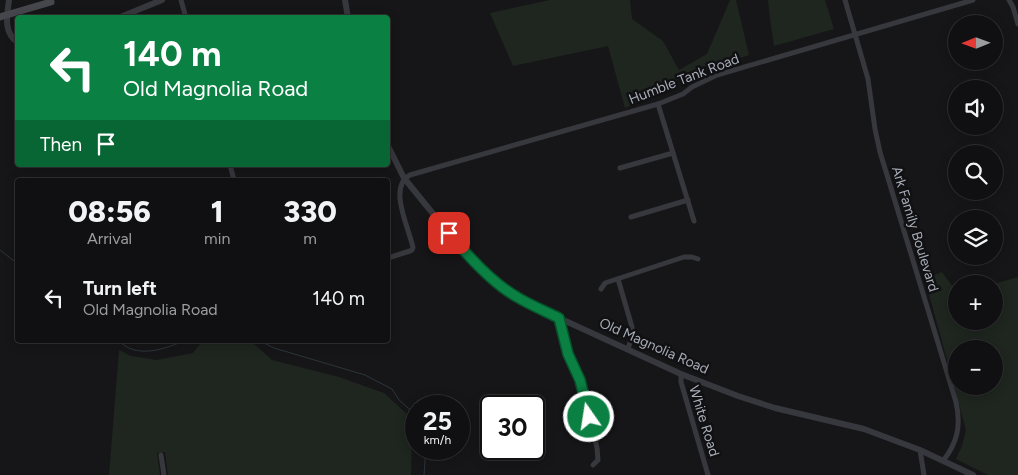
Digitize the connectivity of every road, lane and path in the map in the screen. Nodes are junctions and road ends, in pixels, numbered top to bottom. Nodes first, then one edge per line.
1 (9, 0) edge
2 (162, 0) edge
3 (181, 0) edge
4 (345, 0) edge
5 (845, 0) edge
6 (973, 0) edge
7 (1009, 0) edge
8 (51, 2) dead end
9 (125, 15) edge
10 (185, 15) edge
11 (348, 15) edge
12 (0, 17) edge
13 (1018, 24) edge
14 (855, 34) junction
15 (15, 40) edge
16 (658, 104) junction
17 (390, 150) edge
18 (673, 153) junction
19 (620, 168) dead end
20 (404, 178) junction
21 (688, 200) junction
22 (631, 217) dead end
23 (694, 221) dead end
24 (390, 257) edge
25 (698, 259) dead end
26 (618, 279) junction
27 (601, 289) dead end
28 (559, 318) junction
29 (628, 349) junction
30 (681, 374) junction
31 (920, 450) junction
32 (161, 455) dead end
33 (944, 461) junction
34 (592, 466) dead end
35 (164, 475) edge
36 (708, 475) edge
37 (924, 475) edge
38 (973, 475) edge

1 - 15 street
2 - 9 street
3 - 10 street
4 - 11 street
5 - 14 street, Ark Family Boulevard
6 - 14 street, Humble Tank Road
7 - 13 street
8 - 12 main road, bridge
14 - 16 street, Humble Tank Road
14 - 33 street, Ark Family Boulevard
16 - 18 street
16 - 20 street, Humble Tank Road
17 - 20 street, Old Magnolia Road
18 - 19 street
18 - 21 street
20 - 24 street
20 - 28 street, Old Magnolia Road
21 - 22 street
21 - 23 street
25 - 26 street
26 - 27 street
26 - 29 street
28 - 29 street, Old Magnolia Road
28 - 34 street
29 - 30 street, Old Magnolia Road
30 - 31 street, Old Magnolia Road
30 - 36 street, White Road
31 - 33 street, Old Magnolia Road
31 - 37 street
32 - 35 street
33 - 38 street, Old Magnolia Road

